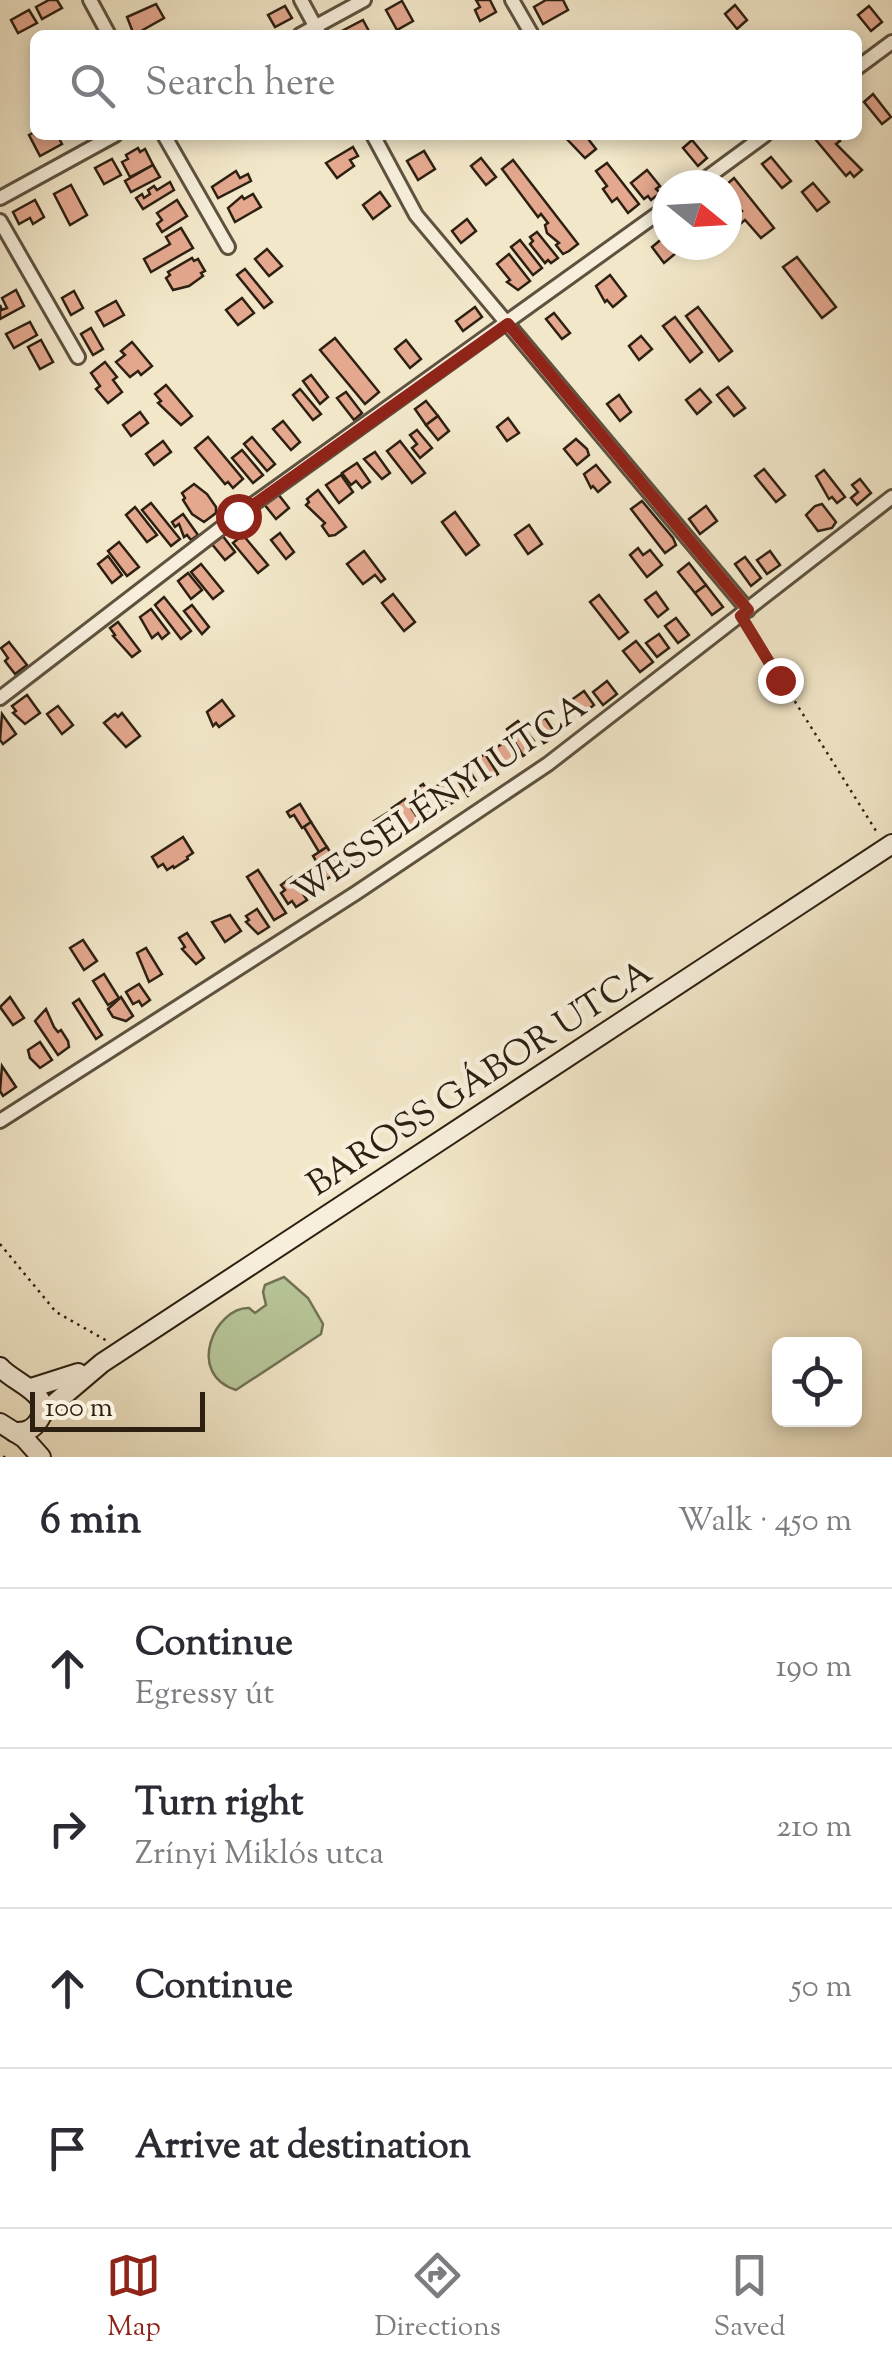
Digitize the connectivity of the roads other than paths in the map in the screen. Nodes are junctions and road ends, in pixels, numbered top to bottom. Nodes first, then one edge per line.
1 (90, 0) edge
2 (300, 0) edge
3 (364, 0) edge
4 (512, 0) edge
5 (106, 30) edge
6 (317, 30) edge
7 (319, 30) edge
8 (529, 30) edge
9 (892, 42) edge
10 (862, 64) edge
11 (107, 140) edge
12 (167, 140) edge
13 (376, 140) edge
14 (758, 140) edge
15 (717, 170) edge
16 (0, 198) edge
17 (652, 218) edge
18 (0, 221) edge
19 (228, 246) dead end
20 (508, 324) junction
21 (78, 358) dead end
22 (892, 497) edge
23 (744, 613) junction
24 (0, 698) edge
25 (889, 846) edge
26 (0, 1121) edge
27 (102, 1363) junction
28 (0, 1368) edge
29 (27, 1387) junction
30 (0, 1394) edge
31 (41, 1416) junction
32 (6, 1430) edge
33 (41, 1457) edge
34 (52, 1457) edge

1 - 5 street
2 - 6 street
3 - 7 street
4 - 8 street
9 - 10 street
11 - 16 street
12 - 19 street
13 - 20 street
14 - 15 street
17 - 20 street
18 - 21 street
20 - 23 street
20 - 24 street
22 - 23 street, WESSELÉNYI UTCA
23 - 26 street, WESSELÉNYI UTCA
25 - 27 street, BAROSS GÁBOR UTCA
27 - 29 street, BAROSS GÁBOR UTCA
27 - 31 street, BAROSS GÁBOR UTCA
28 - 29 street
29 - 30 street, BAROSS GÁBOR UTCA
29 - 31 street
31 - 32 street, BAROSS GÁBOR UTCA
31 - 34 street
32 - 33 street

